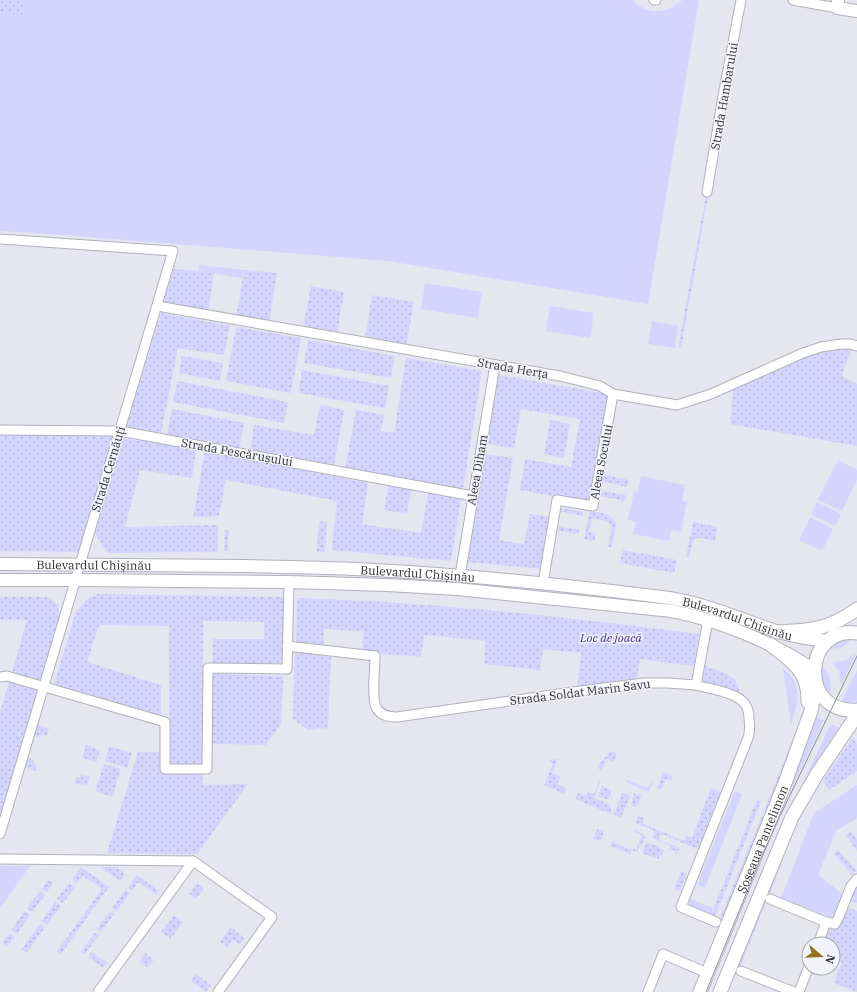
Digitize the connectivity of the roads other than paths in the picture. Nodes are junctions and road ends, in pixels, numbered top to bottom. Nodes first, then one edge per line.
1 (741, 0) edge
2 (793, 0) edge
3 (846, 6) edge
4 (707, 192) dead end
5 (0, 239) edge
6 (157, 306) junction
7 (857, 346) edge
8 (495, 365) junction
9 (613, 394) junction
10 (0, 430) edge
11 (120, 431) junction
12 (473, 496) junction
13 (0, 564) edge
14 (80, 564) junction
15 (460, 576) junction
16 (0, 580) edge
17 (76, 580) junction
18 (289, 582) junction
19 (543, 583) junction
20 (857, 609) edge
21 (708, 620) junction
22 (857, 620) edge
23 (777, 632) junction
24 (851, 633) edge
25 (828, 641) junction
26 (771, 645) junction
27 (288, 646) junction
28 (814, 670) junction
29 (0, 677) edge
30 (816, 684) junction
31 (696, 685) junction
32 (44, 687) junction
33 (857, 710) edge
34 (857, 715) edge
35 (804, 733) junction
36 (0, 834) edge
37 (0, 859) edge
38 (194, 861) junction
39 (857, 879) edge
40 (770, 899) dead end
41 (716, 922) dead end
42 (826, 922) junction
43 (821, 936) edge
44 (741, 971) dead end
45 (707, 972) junction
46 (805, 976) edge
47 (98, 992) edge
48 (218, 992) edge
49 (648, 992) edge
50 (700, 992) edge
51 (720, 992) edge
52 (794, 992) edge
53 (799, 992) edge

1 - 4 street, Strada Hambarului
2 - 3 street
5 - 6 street, Strada Cernăuți
6 - 8 street, Strada Herța
6 - 11 street, Strada Cernăuți
7 - 9 street, Strada Herța
8 - 9 street, Strada Herța
8 - 12 street, Aleea Diham
9 - 19 street, Aleea Socului
10 - 11 street, Strada Pescărușului
11 - 12 street, Strada Pescărușului
11 - 14 street, Strada Cernăuți
12 - 15 street, Aleea Diham
13 - 14 main road, Bulevardul Chișinău
14 - 15 main road, Bulevardul Chișinău
14 - 17 street, Strada Cernăuți
15 - 19 main road, Bulevardul Chișinău
16 - 17 main road, Bulevardul Chișinău
17 - 18 main road, Bulevardul Chișinău
17 - 32 street, Strada Cernăuți
18 - 21 main road, Bulevardul Chișinău
18 - 27 street
19 - 23 main road, Bulevardul Chișinău
20 - 23 main road
21 - 26 main road, Bulevardul Chișinău
21 - 31 street
22 - 24 main road
23 - 25 main road, Bulevardul Chișinău
23 - 26 street
24 - 25 main road
25 - 28 main road
26 - 28 main road, Bulevardul Chișinău
26 - 35 main road
27 - 31 street, Strada Soldat Marin Savu
27 - 32 street
28 - 30 main road
29 - 32 street
30 - 33 main road
30 - 35 main road, Șoseaua Pantelimon
31 - 41 street, Strada Soldat Marin Savu
32 - 36 street, Strada Cernăuți
34 - 51 main road, Șoseaua Pantelimon
35 - 45 main road, Șoseaua Pantelimon
37 - 38 street
38 - 47 street
38 - 48 street
39 - 42 street
40 - 42 street
42 - 43 street
44 - 52 street
45 - 49 street
45 - 50 main road, Șoseaua Pantelimon
46 - 53 street

